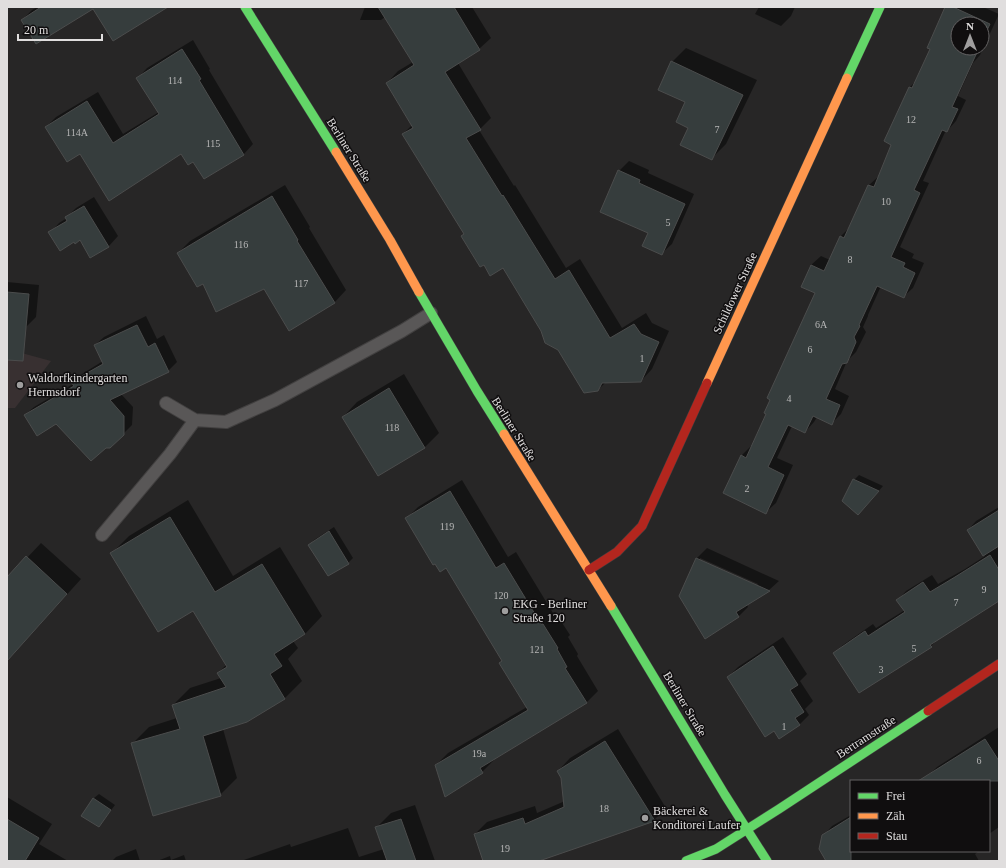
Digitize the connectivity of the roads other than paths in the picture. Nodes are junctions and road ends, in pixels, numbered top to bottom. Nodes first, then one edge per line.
1 (245, 7) edge
2 (880, 7) edge
3 (431, 313) junction
4 (166, 403) dead end
5 (195, 420) junction
6 (102, 535) dead end
7 (589, 570) junction
8 (999, 664) edge
9 (746, 829) junction
10 (686, 861) edge
11 (767, 861) edge

1 - 3 main road, Berliner Straße
2 - 7 main road, Schildower Straße
3 - 5 lane
3 - 7 main road, Berliner Straße
4 - 5 lane
5 - 6 lane
7 - 9 main road, Berliner Straße
8 - 9 main road, Bertramstraße
9 - 10 main road, Bertramstraße
9 - 11 main road, Berliner Straße

